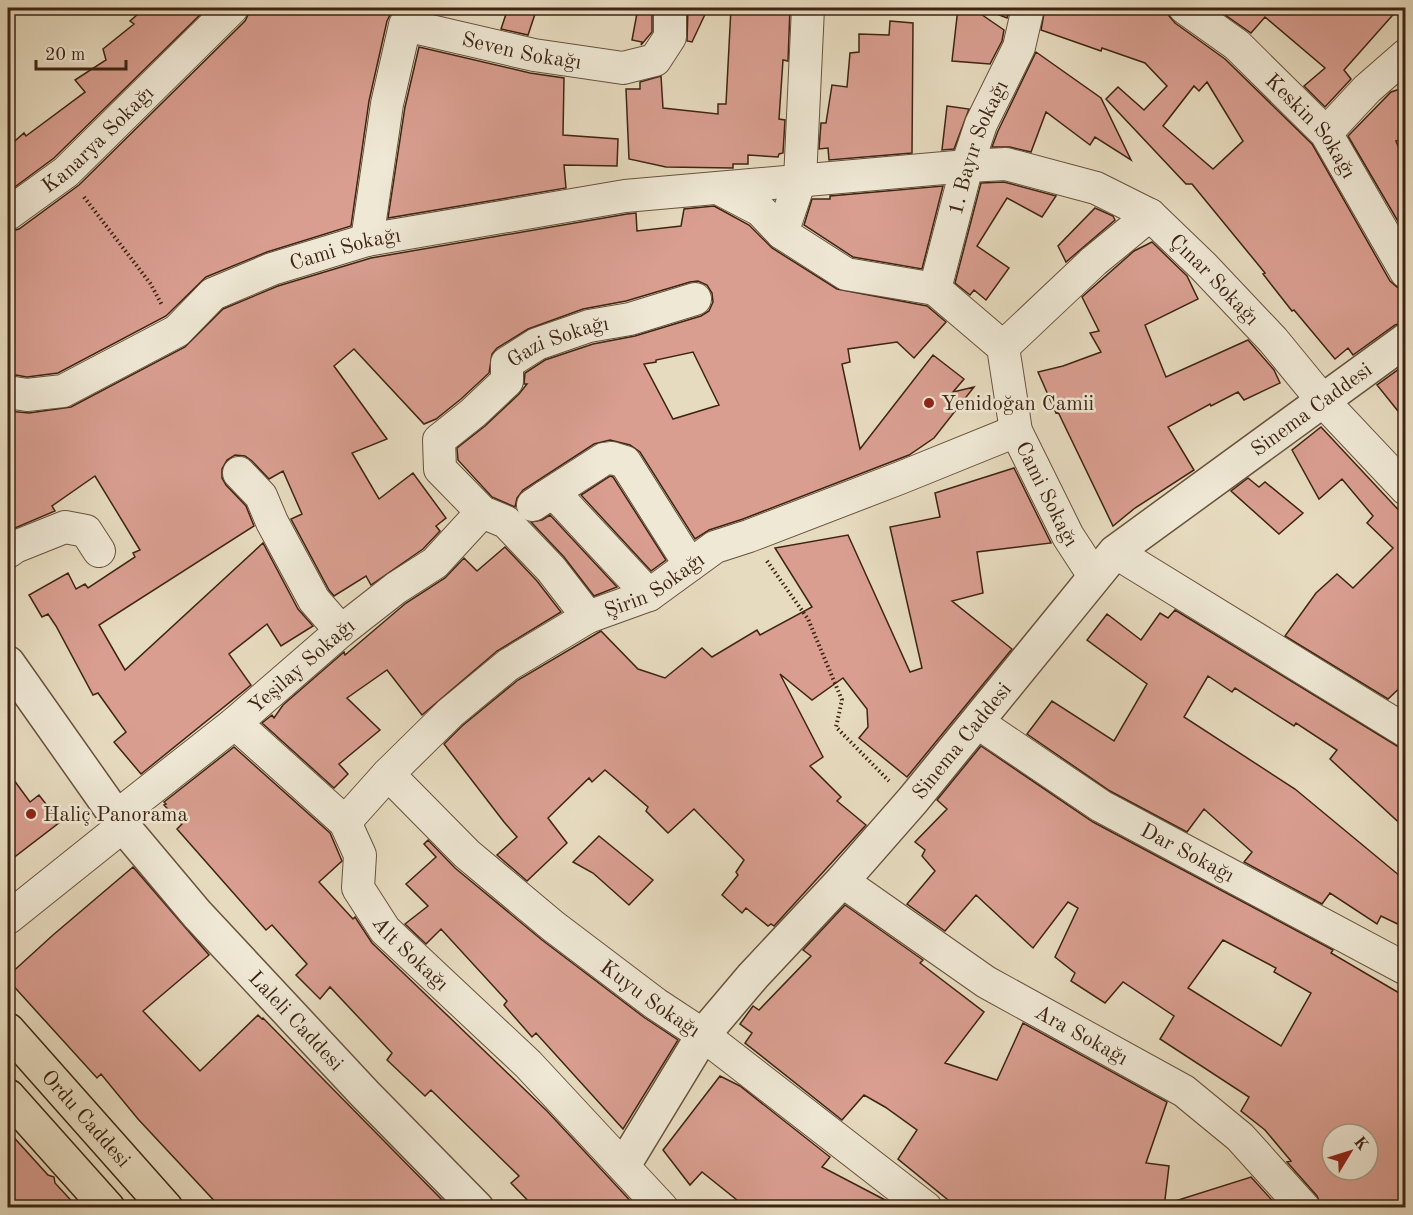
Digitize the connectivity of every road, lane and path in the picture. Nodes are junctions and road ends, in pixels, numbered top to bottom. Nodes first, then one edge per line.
1 (232, 8) edge
2 (670, 8) edge
3 (808, 8) edge
4 (1028, 8) edge
5 (1185, 8) edge
6 (404, 16) edge
7 (1406, 55) edge
8 (1326, 133) junction
9 (967, 166) junction
10 (66, 172) junction
11 (800, 180) junction
12 (718, 188) junction
13 (8, 214) edge
14 (1150, 215) junction
15 (782, 233) junction
16 (368, 240) junction
17 (1406, 272) edge
18 (935, 289) junction
19 (695, 299) dead end
20 (177, 331) junction
21 (1406, 340) edge
22 (1004, 347) junction
23 (8, 392) edge
24 (1323, 401) junction
25 (1016, 431) junction
26 (239, 473) dead end
27 (1406, 489) edge
28 (545, 497) junction
29 (494, 517) junction
30 (749, 536) junction
31 (99, 551) dead end
32 (8, 552) edge
33 (1115, 552) junction
34 (690, 565) junction
35 (1094, 576) junction
36 (649, 595) junction
37 (588, 617) junction
38 (341, 631) junction
39 (8, 663) edge
40 (977, 722) junction
41 (235, 723) junction
42 (1406, 731) edge
43 (388, 774) junction
44 (913, 800) junction
45 (120, 821) junction
46 (345, 822) junction
47 (842, 881) junction
48 (8, 918) edge
49 (1406, 969) edge
50 (8, 1030) edge
51 (703, 1035) junction
52 (8, 1096) edge
53 (624, 1165) junction
54 (108, 1208) edge
55 (166, 1208) edge
56 (477, 1208) edge
57 (662, 1208) edge
58 (926, 1208) edge
59 (1304, 1208) edge

1 - 10 street, Kanarya Sokağı
2 - 6 street, Seven Sokağı
3 - 11 street
4 - 9 street, 1. Bayır Sokağı
5 - 8 street, Keskin Sokağı
6 - 16 street, Seven Sokağı
7 - 8 street
8 - 17 street, Keskin Sokağı
9 - 11 street, Cami Sokağı
9 - 14 street, Çınar Sokağı
9 - 18 street, 1. Bayır Sokağı
10 - 13 street, Kanarya Sokağı
10 - 20 path
11 - 12 street, Cami Sokağı
11 - 15 street
12 - 15 street
12 - 16 street, Cami Sokağı
14 - 22 street
14 - 24 street, Çınar Sokağı
15 - 18 street
16 - 20 street, Cami Sokağı
18 - 22 street
19 - 29 street, Gazi Sokağı
20 - 23 street, Cami Sokağı
21 - 24 street, Sinema Caddesi
22 - 25 street, Cami Sokağı
24 - 27 street, Çınar Sokağı
24 - 33 street, Sinema Caddesi
25 - 30 street, Şirin Sokağı
25 - 35 street, Cami Sokağı
26 - 38 street
28 - 29 street, Yeşilay Sokağı
28 - 34 street, Yeşilay Sokağı
28 - 36 street
29 - 37 street
29 - 38 street, Yeşilay Sokağı
30 - 34 street, Şirin Sokağı
30 - 44 path
31 - 32 street
33 - 35 street, Sinema Caddesi
33 - 42 street
34 - 36 street, Şirin Sokağı
35 - 40 street, Sinema Caddesi
36 - 37 street, Şirin Sokağı
37 - 43 street, Şirin Sokağı
38 - 41 street, Yeşilay Sokağı
39 - 45 street, Laleli Caddesi
40 - 44 street, Sinema Caddesi
40 - 49 street, Dar Sokağı
41 - 45 street, Yeşilay Sokağı
41 - 46 street, Alt Sokağı
43 - 46 street, Şirin Sokağı
43 - 51 street, Kuyu Sokağı
44 - 47 street, Sinema Caddesi
45 - 48 street, Yeşilay Sokağı
45 - 56 street, Laleli Caddesi
46 - 53 street, Alt Sokağı
47 - 51 street, Sinema Caddesi
47 - 59 street, Ara Sokağı
50 - 55 main road, Ordu Caddesi
51 - 53 street, Sinema Caddesi
51 - 58 street, Kuyu Sokağı
52 - 54 main road, Ordu Caddesi
53 - 57 street

